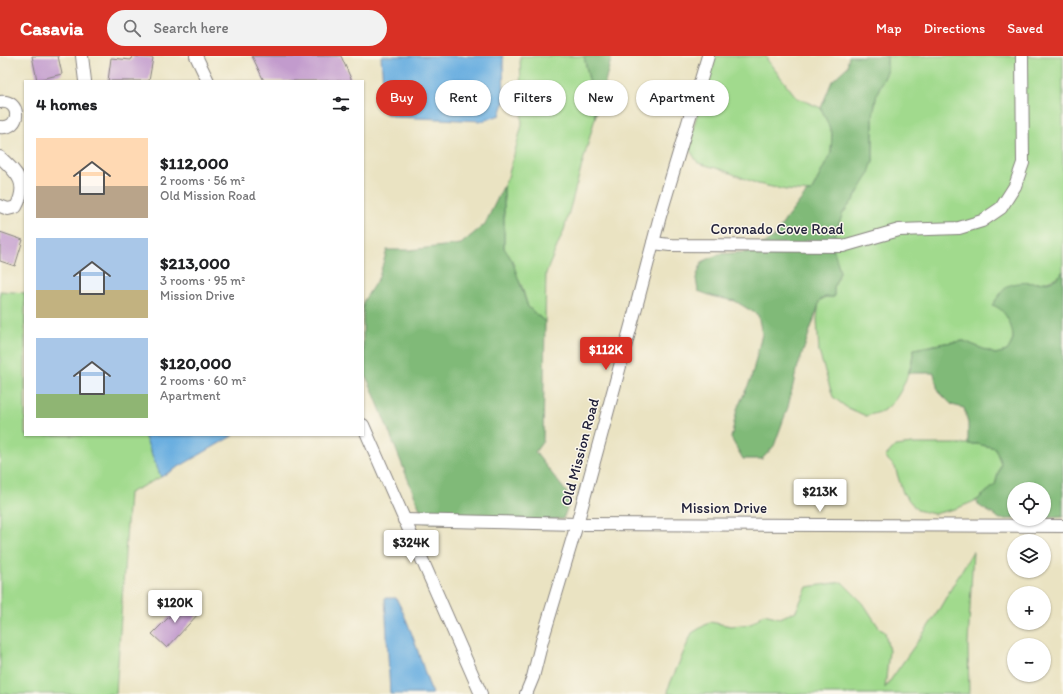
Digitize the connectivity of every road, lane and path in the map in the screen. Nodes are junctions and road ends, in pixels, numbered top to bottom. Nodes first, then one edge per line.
1 (82, 56) edge
2 (92, 56) edge
3 (196, 56) edge
4 (708, 56) edge
5 (1022, 56) edge
6 (85, 76) edge
7 (208, 80) edge
8 (0, 102) edge
9 (20, 107) edge
10 (0, 128) edge
11 (0, 157) edge
12 (0, 206) edge
13 (653, 243) junction
14 (364, 427) edge
15 (404, 520) junction
16 (577, 524) junction
17 (1063, 526) edge
18 (481, 694) edge
19 (526, 694) edge

1 - 6 street
2 - 6 street
3 - 7 street
4 - 13 street, Old Mission Road
5 - 13 street, Coronado Cove Road
8 - 9 street
9 - 10 street
11 - 12 street
13 - 16 street, Old Mission Road
14 - 15 street
15 - 16 street, Mission Drive
15 - 18 street
16 - 17 street, Mission Drive
16 - 19 street, Old Mission Road

